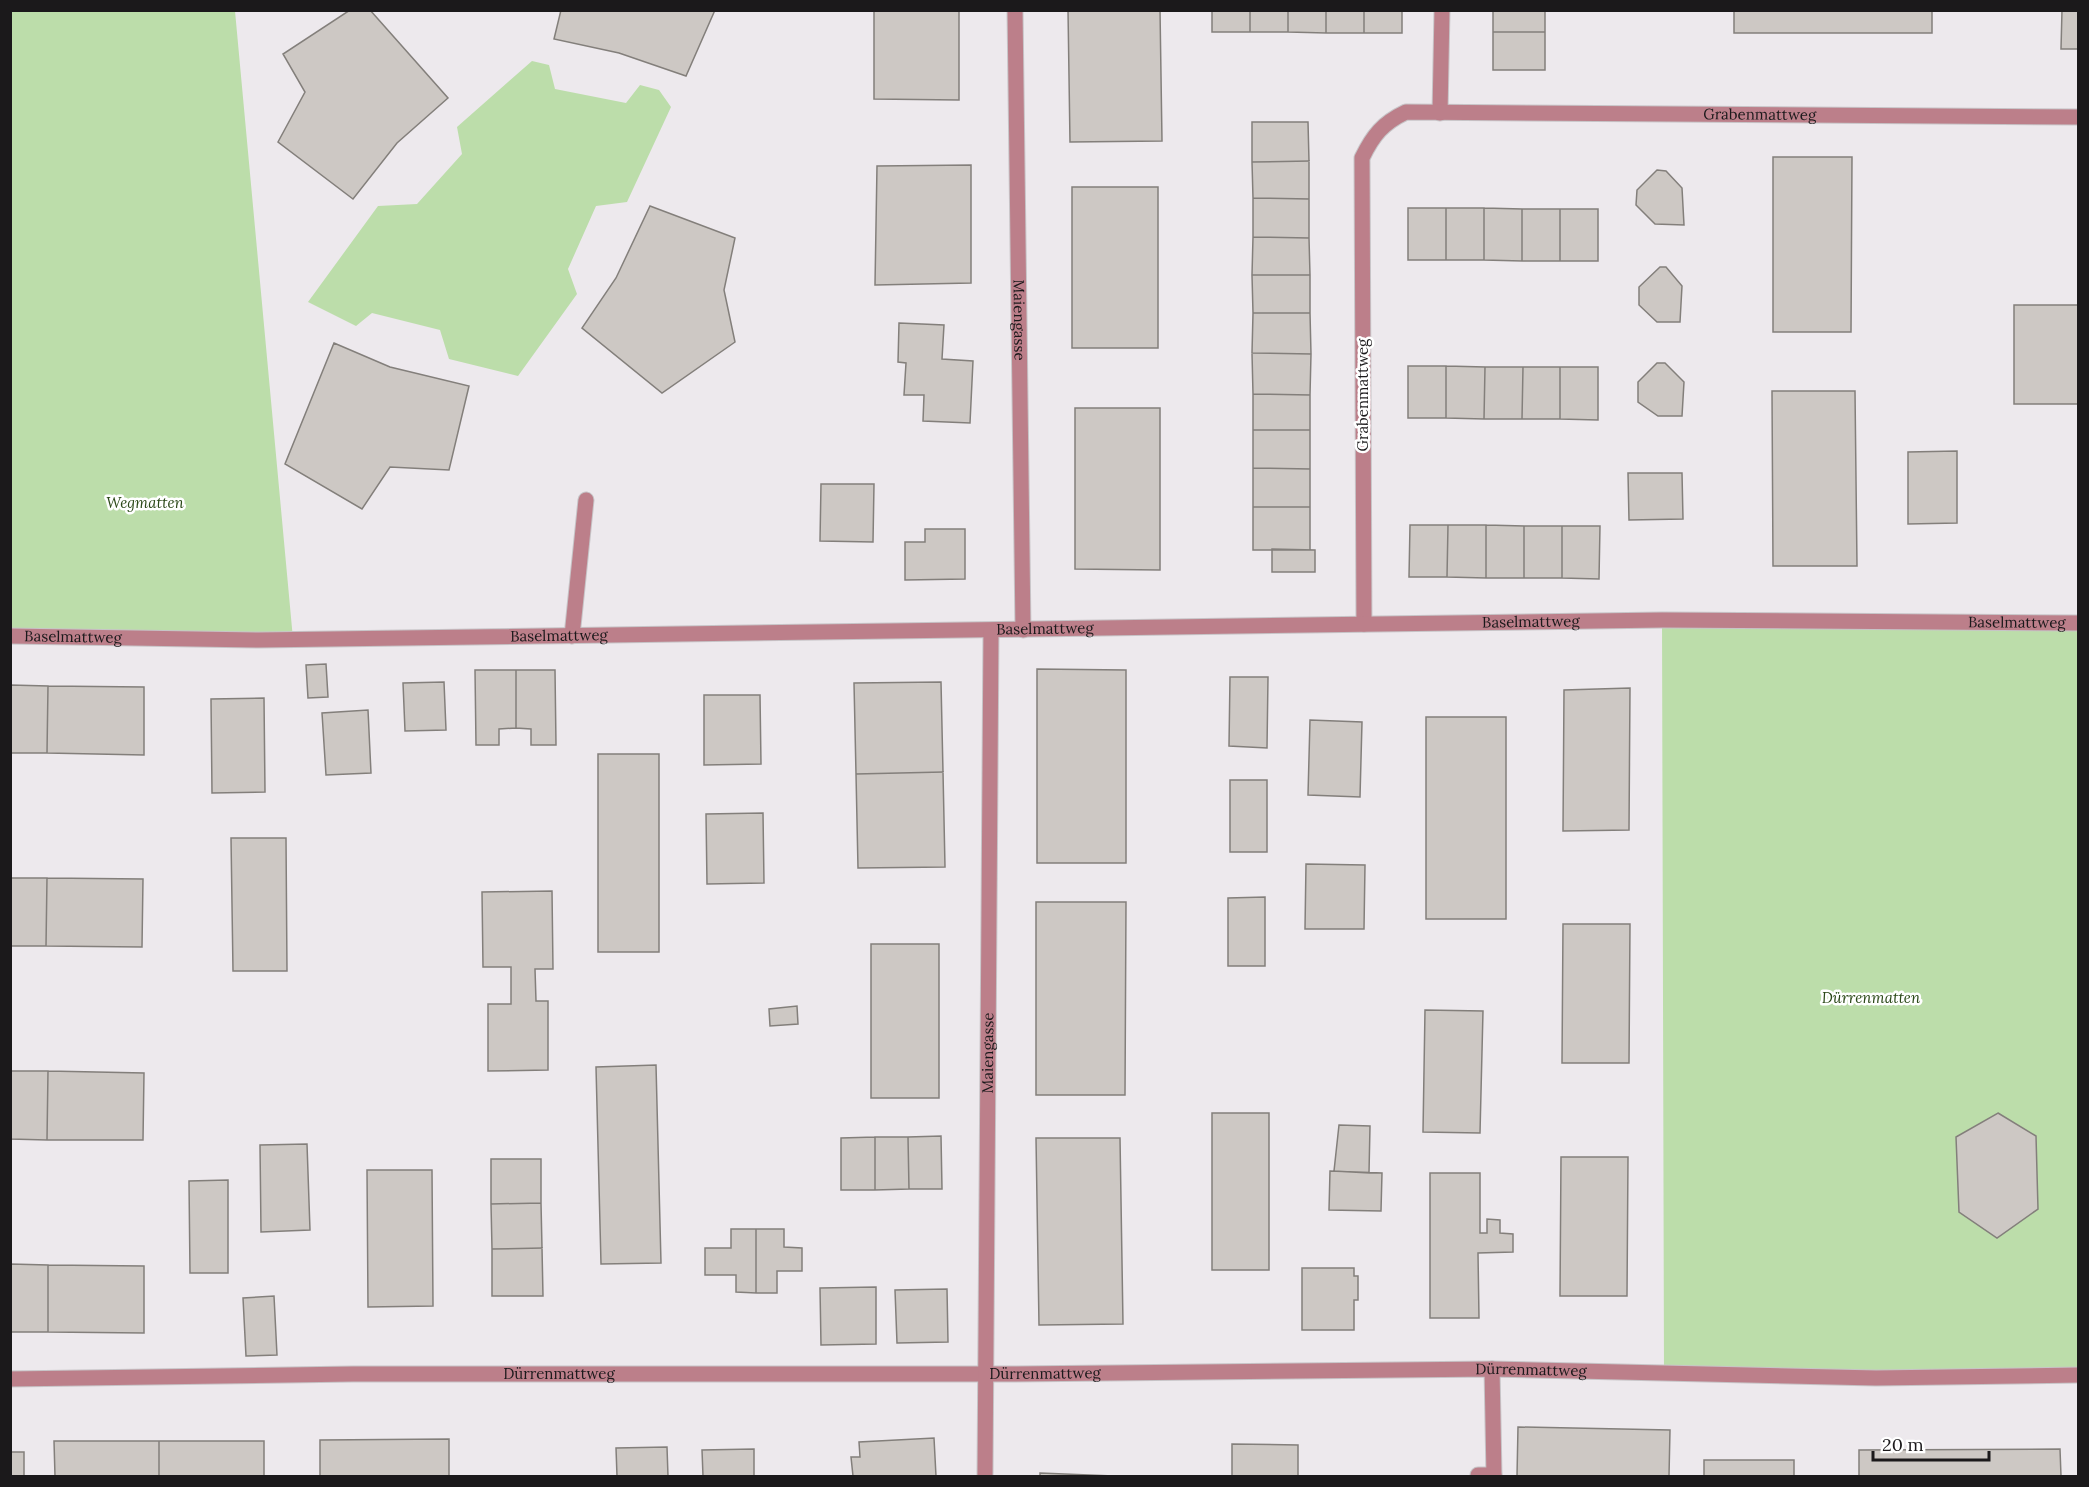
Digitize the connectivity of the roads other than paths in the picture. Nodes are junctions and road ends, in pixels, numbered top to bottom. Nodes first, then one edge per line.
1 (1015, 10) edge
2 (1442, 10) edge
3 (1440, 113) junction
4 (2079, 117) edge
5 (586, 500) dead end
6 (2079, 623) edge
7 (1364, 624) junction
8 (1023, 630) junction
9 (991, 631) junction
10 (10, 636) edge
11 (572, 636) junction
12 (1492, 1369) junction
13 (986, 1374) junction
14 (2079, 1375) edge
15 (10, 1379) edge
16 (1478, 1475) edge
17 (985, 1476) edge
18 (1494, 1476) edge

1 - 8 street, Maiengasse
2 - 3 street
3 - 4 street, Grabenmattweg
3 - 7 street, Grabenmattweg
5 - 11 street
6 - 7 street, Baselmattweg
7 - 8 street, Baselmattweg
8 - 9 street, Baselmattweg
9 - 11 street, Baselmattweg
9 - 13 street, Maiengasse
10 - 11 street, Baselmattweg
12 - 13 street, Dürrenmattweg
12 - 14 street, Dürrenmattweg
12 - 18 street
13 - 15 street, Dürrenmattweg
13 - 17 street, Maiengasse
16 - 18 street

